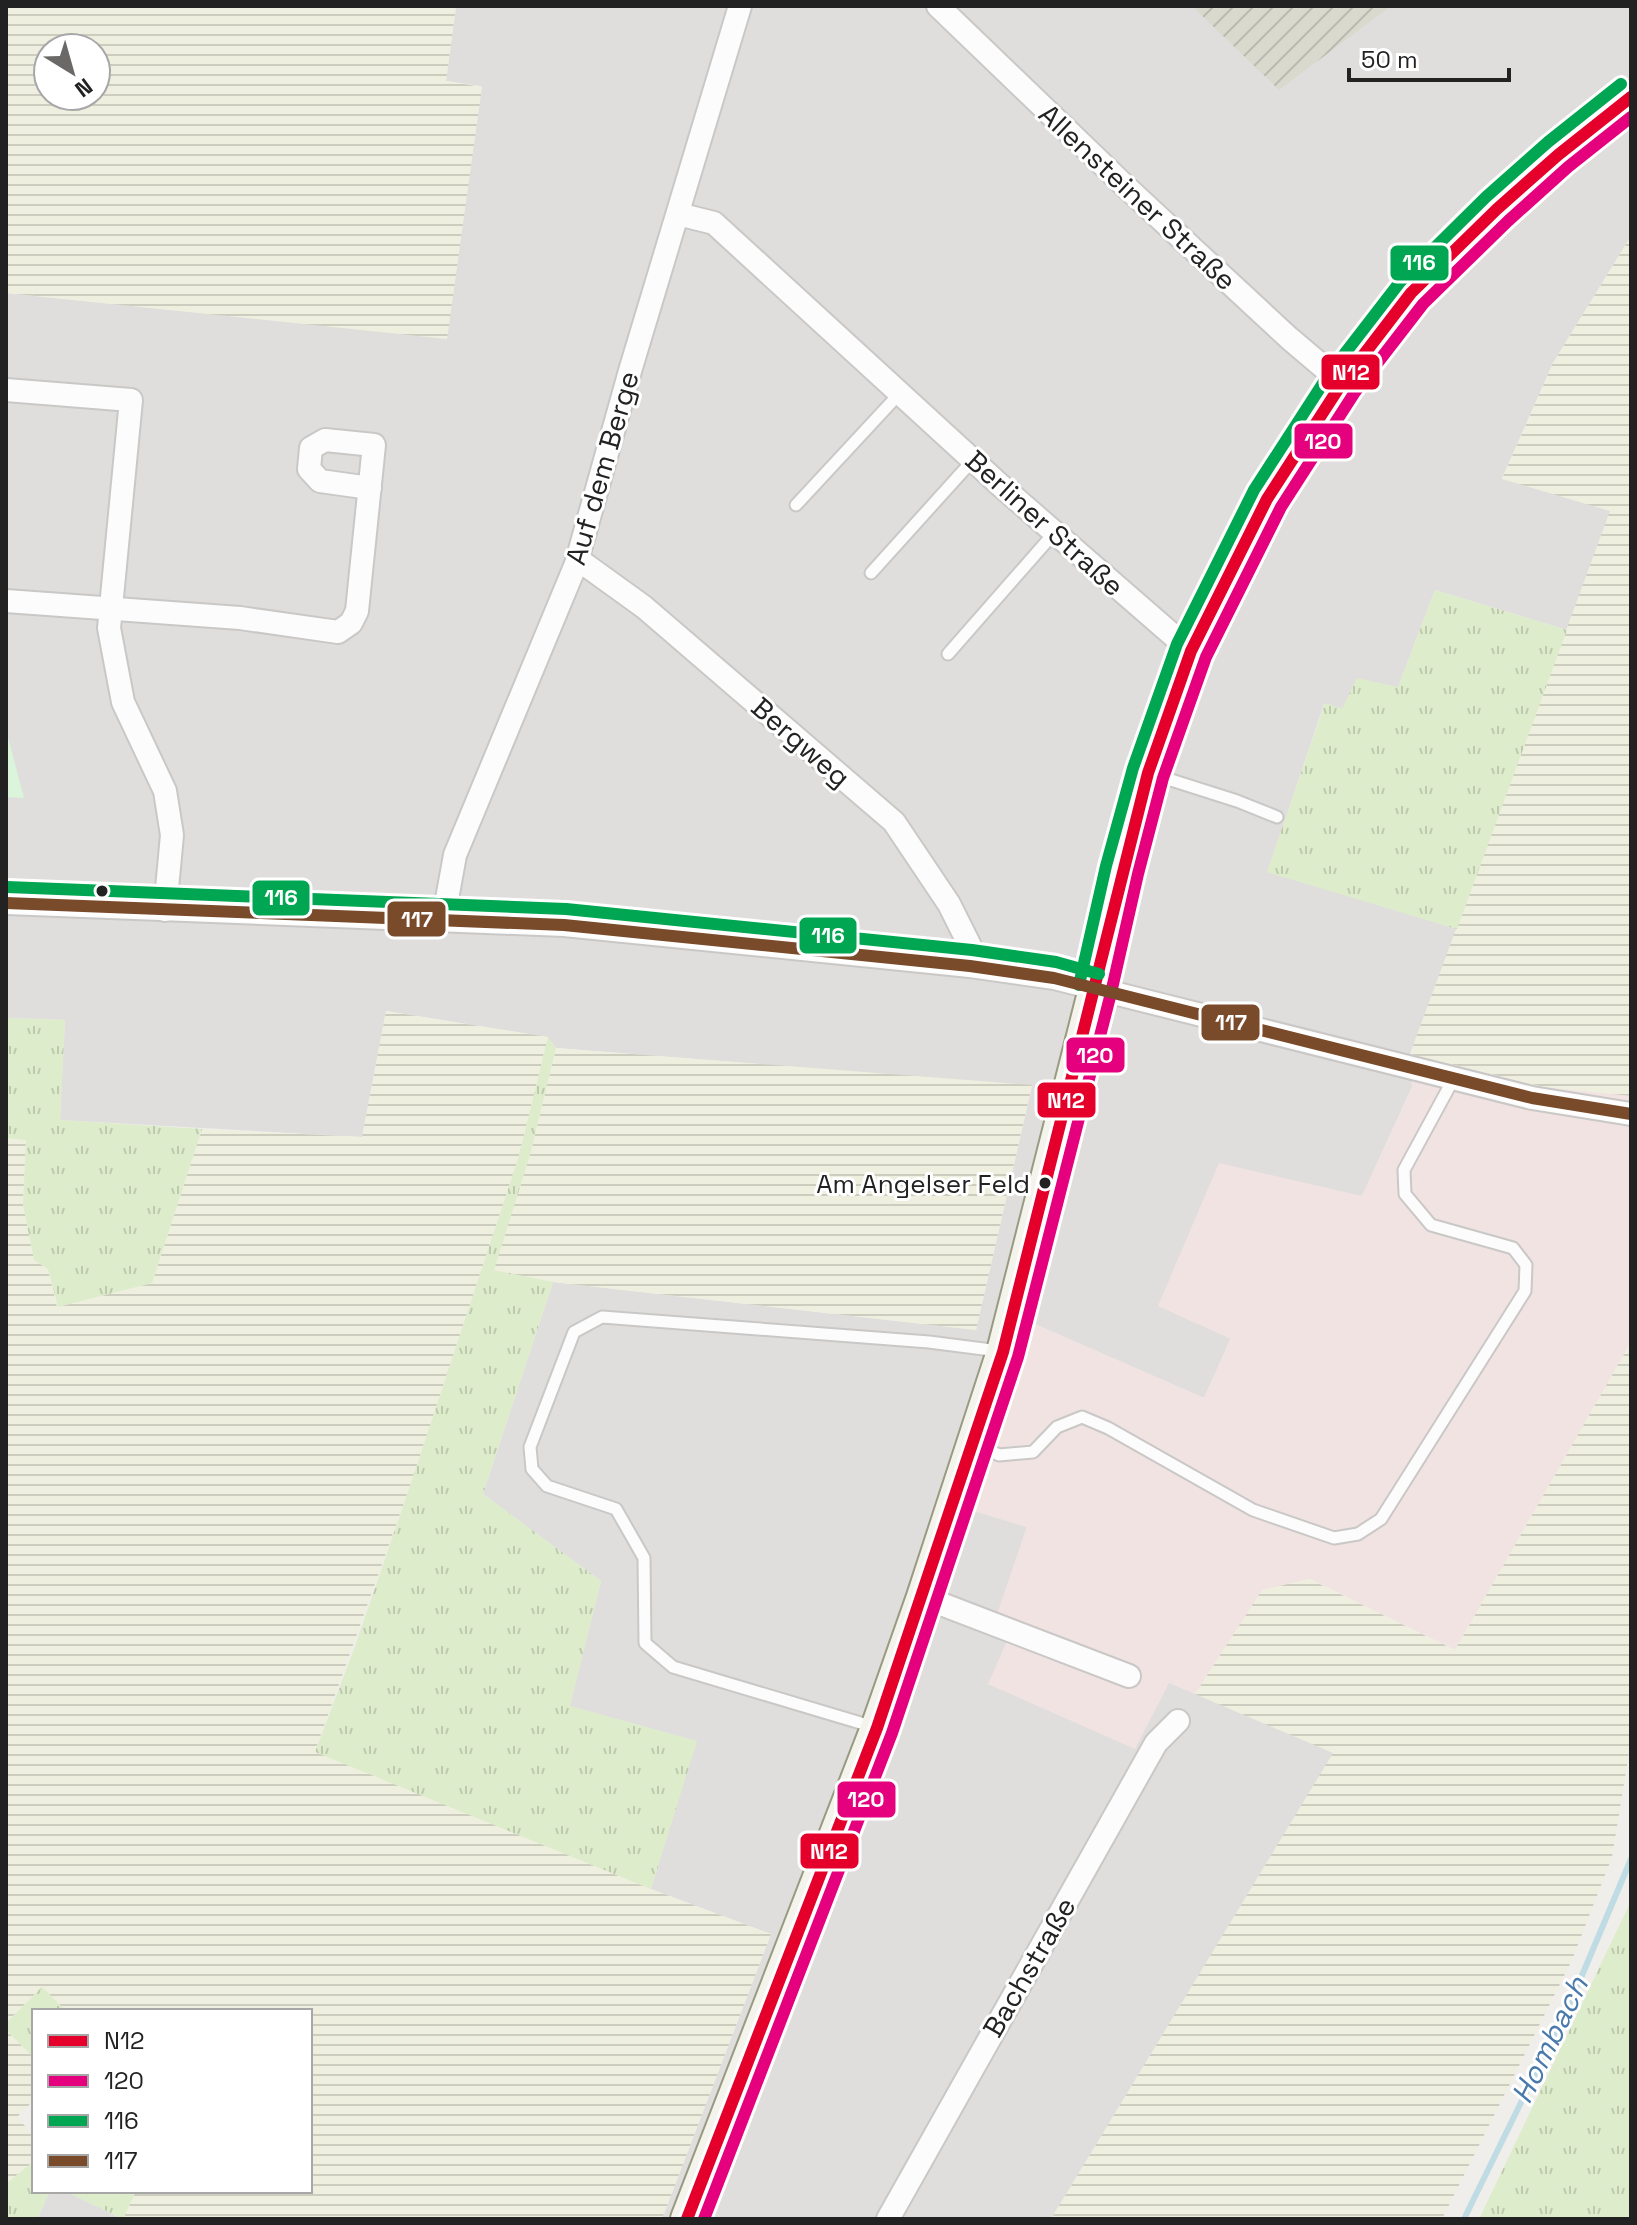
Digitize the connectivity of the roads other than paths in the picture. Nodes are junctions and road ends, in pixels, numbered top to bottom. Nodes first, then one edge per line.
1 (740, 6) edge
2 (938, 6) edge
3 (1631, 97) edge
4 (678, 214) junction
5 (1342, 383) junction
6 (6, 390) edge
7 (900, 393) junction
8 (973, 460) junction
9 (370, 488) dead end
10 (796, 505) dead end
11 (1055, 532) junction
12 (576, 564) junction
13 (871, 573) dead end
14 (6, 601) edge
15 (111, 610) junction
16 (1191, 651) junction
17 (948, 654) dead end
18 (1148, 773) junction
19 (1277, 817) dead end
20 (6, 903) edge
21 (165, 910) junction
22 (443, 921) junction
23 (970, 966) junction
24 (1095, 989) junction
25 (1454, 1078) junction
26 (1631, 1114) edge
27 (1003, 1352) junction
28 (974, 1442) junction
29 (923, 1597) junction
30 (1129, 1676) dead end
31 (1178, 1721) dead end
32 (877, 1728) junction
33 (687, 2219) edge
34 (888, 2219) edge

1 - 4 street, Auf dem Berge
2 - 5 street, Allensteiner Straße
3 - 5 main road
4 - 7 street, Berliner Straße
4 - 12 street, Auf dem Berge
5 - 16 main road
6 - 15 street
7 - 8 street, Berliner Straße
7 - 10 lane
8 - 11 street, Berliner Straße
8 - 13 lane
9 - 15 street
11 - 16 street, Berliner Straße
11 - 17 lane
12 - 22 street, Auf dem Berge
12 - 23 street, Bergweg
14 - 15 street
15 - 21 street
16 - 18 main road
18 - 19 lane
18 - 24 main road
20 - 21 street
21 - 22 street
22 - 23 street
23 - 24 street
24 - 25 street
24 - 27 main road
25 - 26 street
25 - 28 lane
27 - 28 main road
27 - 32 lane
28 - 29 main road
29 - 30 street
29 - 32 main road
31 - 34 street, Bachstraße
32 - 33 main road

